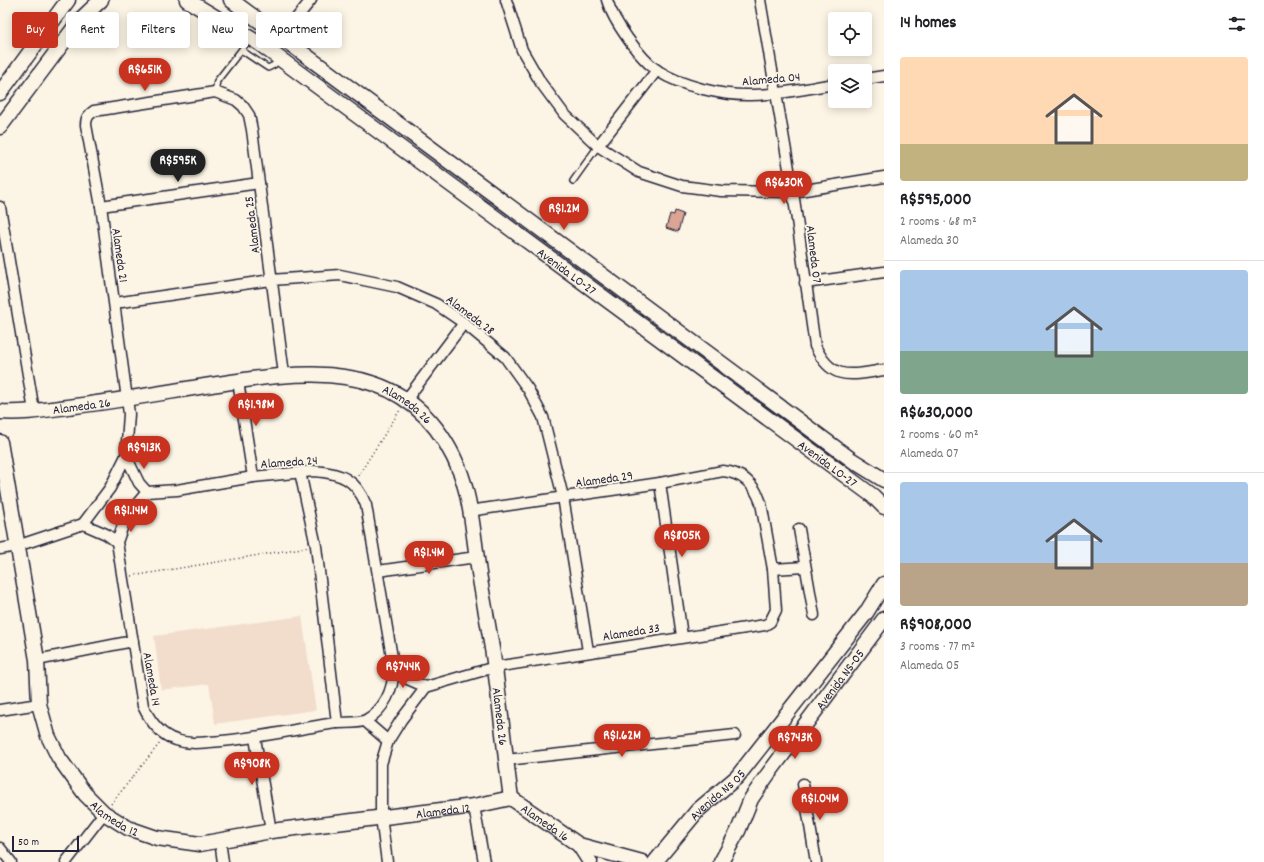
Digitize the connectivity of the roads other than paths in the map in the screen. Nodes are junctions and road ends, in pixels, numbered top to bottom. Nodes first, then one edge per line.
1 (68, 0) edge
2 (102, 0) edge
3 (187, 0) edge
4 (231, 0) edge
5 (311, 0) edge
6 (506, 0) edge
7 (607, 0) edge
8 (760, 0) edge
9 (203, 12) edge
10 (301, 12) edge
11 (256, 19) edge
12 (248, 45) edge
13 (243, 48) edge
14 (294, 48) edge
15 (657, 70) junction
16 (884, 76) edge
17 (872, 78) edge
18 (828, 85) edge
19 (215, 92) junction
20 (776, 92) junction
21 (0, 93) edge
22 (0, 127) edge
23 (598, 146) junction
24 (884, 177) edge
25 (574, 181) dead end
26 (259, 183) junction
27 (794, 192) junction
28 (101, 206) junction
29 (0, 207) edge
30 (884, 272) edge
31 (270, 280) junction
32 (805, 283) junction
33 (115, 303) junction
34 (464, 323) junction
35 (884, 370) edge
36 (284, 374) junction
37 (238, 381) junction
38 (127, 399) junction
39 (406, 400) junction
40 (34, 411) junction
41 (0, 412) edge
42 (1, 448) edge
43 (126, 456) junction
44 (300, 472) junction
45 (253, 477) junction
46 (884, 480) edge
47 (660, 483) junction
48 (147, 492) junction
49 (564, 497) junction
50 (884, 507) edge
51 (469, 511) junction
52 (83, 524) junction
53 (799, 529) dead end
54 (117, 542) junction
55 (18, 546) junction
56 (0, 549) edge
57 (476, 557) junction
58 (805, 568) junction
59 (773, 569) junction
60 (378, 571) junction
61 (884, 584) edge
62 (814, 615) dead end
63 (884, 619) edge
64 (682, 636) junction
65 (133, 640) junction
66 (588, 651) junction
67 (37, 660) junction
68 (495, 667) junction
69 (394, 669) junction
70 (426, 687) junction
71 (39, 704) junction
72 (0, 710) edge
73 (365, 721) junction
74 (337, 723) junction
75 (735, 735) dead end
76 (255, 738) junction
77 (388, 741) junction
78 (506, 760) junction
79 (803, 784) dead end
80 (512, 798) junction
81 (474, 806) junction
82 (104, 813) junction
83 (381, 818) junction
84 (271, 831) junction
85 (220, 841) junction
86 (579, 845) junction
87 (0, 848) edge
88 (11, 862) edge
89 (66, 862) edge
90 (223, 862) edge
91 (388, 862) edge
92 (484, 862) edge
93 (590, 862) edge
94 (642, 862) edge
95 (654, 862) edge
96 (721, 862) edge
97 (816, 862) edge

1 - 21 street
2 - 22 street
3 - 9 street, Avenida LO-27
4 - 11 street, Avenida LO-27
5 - 10 street
6 - 23 street
7 - 15 street, Alameda 04
8 - 20 street, Alameda 07
12 - 50 street, Avenida LO-27
13 - 19 lane
14 - 46 street, Avenida LO-27
15 - 20 street, Alameda 04
15 - 23 street
16 - 17 street
18 - 20 street, Alameda 04
19 - 26 street, Alameda 25
19 - 28 street, Alameda 21
20 - 27 street, Alameda 07
23 - 25 lane
23 - 27 street
24 - 27 street
26 - 28 street
26 - 31 street, Alameda 25
27 - 32 street, Alameda 07
28 - 33 street, Alameda 21
29 - 40 street
30 - 32 street
31 - 33 street, Alameda 28
31 - 34 street, Alameda 28
31 - 36 street, Alameda 25
32 - 35 street, Alameda 07
33 - 38 street, Alameda 21
34 - 39 street
34 - 49 street, Alameda 28
36 - 37 street, Alameda 26
36 - 39 street, Alameda 26
37 - 38 street, Alameda 26
37 - 45 street
38 - 40 street, Alameda 26
38 - 43 street, Alameda 21
39 - 51 street, Alameda 26
40 - 41 street, Alameda 26
42 - 55 street, Alameda 12
43 - 48 street
43 - 52 street
44 - 45 street, Alameda 24
44 - 60 street, Alameda 24
44 - 74 street
45 - 48 street, Alameda 24
47 - 49 street, Alameda 29
47 - 59 street, Alameda 29
47 - 64 street
48 - 54 street, Alameda 14
49 - 51 street, Alameda 29
49 - 66 street, Alameda 28
51 - 57 street, Alameda 26
52 - 54 street
52 - 55 street
53 - 58 street
54 - 65 street, Alameda 14
55 - 56 street
55 - 67 street, Alameda 12
57 - 60 street
57 - 68 street, Alameda 26
58 - 59 street
58 - 62 street
59 - 64 street, Alameda 33
60 - 69 street
61 - 95 street, Avenida Ns 05
63 - 96 street, Avenida NS-05
64 - 66 street, Alameda 33
65 - 67 street
65 - 76 street, Alameda 14
66 - 68 street, Alameda 33
67 - 71 street, Alameda 12
68 - 70 street, Alameda 33
68 - 78 street, Alameda 26
69 - 70 street
69 - 73 street
70 - 77 street
71 - 72 street
71 - 82 street, Alameda 12
73 - 74 street, Alameda 14
73 - 77 street
74 - 76 street, Alameda 14
75 - 78 street
76 - 84 street
77 - 83 street
78 - 80 street, Alameda 26
79 - 97 street
80 - 81 street, Alameda 12
80 - 86 street, Alameda 16
81 - 83 street, Alameda 12
81 - 92 street
82 - 85 street, Alameda 12
82 - 89 street
83 - 84 street, Alameda 12
83 - 91 street
84 - 85 street, Alameda 12
85 - 90 street
86 - 93 street, Alameda 16
86 - 94 street, Alameda 16
87 - 88 street

